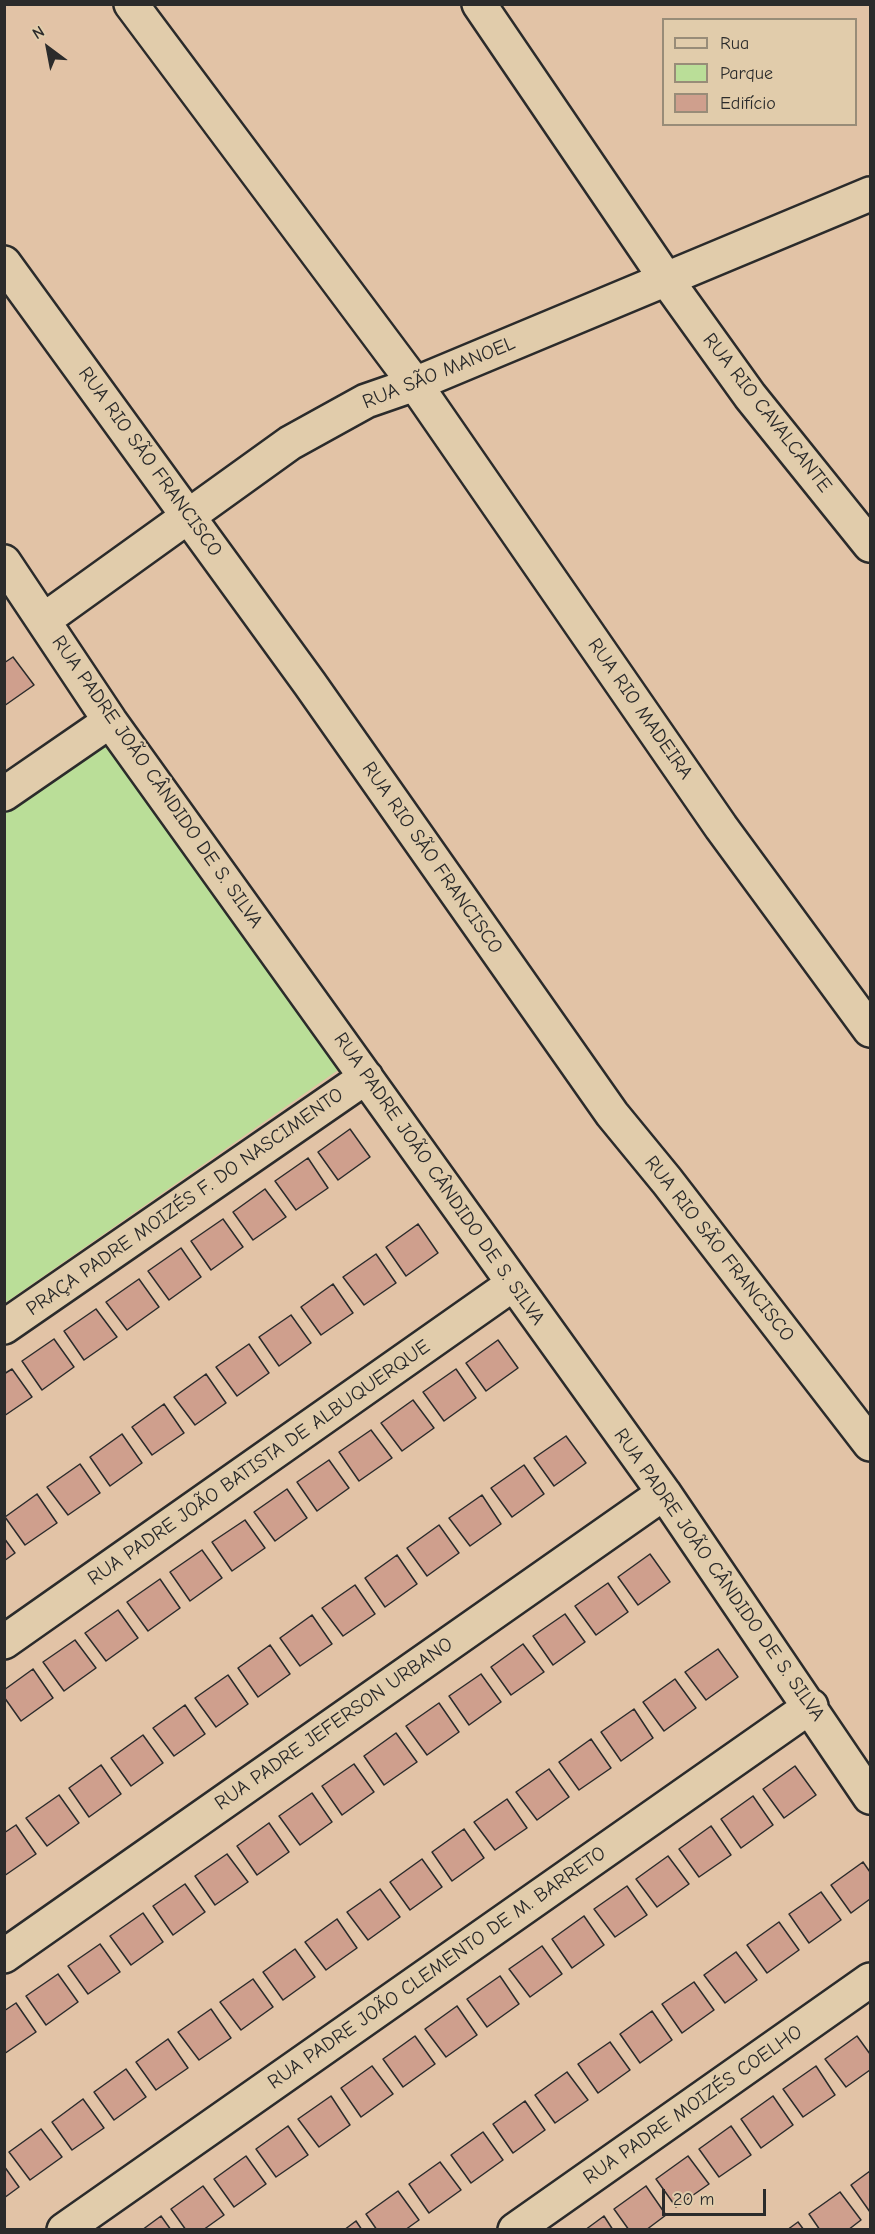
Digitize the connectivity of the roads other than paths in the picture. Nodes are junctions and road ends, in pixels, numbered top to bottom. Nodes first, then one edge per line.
1 (131, 4) edge
2 (479, 4) edge
3 (870, 194) edge
4 (4, 263) edge
5 (666, 279) junction
6 (415, 384) junction
7 (190, 516) junction
8 (870, 545) edge
9 (4, 562) edge
10 (45, 620) junction
11 (110, 721) junction
12 (4, 794) edge
13 (870, 1030) edge
14 (366, 1077) junction
15 (513, 1284) junction
16 (4, 1327) edge
17 (870, 1444) edge
18 (664, 1493) junction
19 (4, 1642) edge
20 (811, 1706) junction
21 (870, 1797) edge
22 (4, 1956) edge
23 (870, 1980) edge
24 (64, 2229) edge
25 (515, 2229) edge

1 - 6 street, RUA RIO MADEIRA
2 - 5 street, RUA RIO CAVALCANTE
3 - 5 street, RUA SÃO MANOEL
4 - 7 street, RUA RIO SÃO FRANCISCO
5 - 6 street, RUA SÃO MANOEL
5 - 8 street, RUA RIO CAVALCANTE
6 - 7 street, RUA SÃO MANOEL
6 - 13 street, RUA RIO MADEIRA
7 - 10 street, RUA SÃO MANOEL
7 - 17 street, RUA RIO SÃO FRANCISCO
9 - 10 street, RUA PADRE JOÃO CÂNDIDO DE S. SILVA
10 - 11 street, RUA PADRE JOÃO CÂNDIDO DE S. SILVA
11 - 12 street
11 - 14 street, RUA PADRE JOÃO CÂNDIDO DE S. SILVA
14 - 15 street, RUA PADRE JOÃO CÂNDIDO DE S. SILVA
14 - 16 street, PRAÇA PADRE MOIZÉS F. DO NASCIMENTO
15 - 18 street, RUA PADRE JOÃO CÂNDIDO DE S. SILVA
15 - 19 street, RUA PADRE JOÃO BATISTA DE ALBUQUERQUE
18 - 20 street, RUA PADRE JOÃO CÂNDIDO DE S. SILVA
18 - 22 street, RUA PADRE JEFERSON URBANO
20 - 21 street, RUA PADRE JOÃO CÂNDIDO DE S. SILVA
20 - 24 street, RUA PADRE JOÃO CLEMENTO DE M. BARRETO
23 - 25 street, RUA PADRE MOIZÉS COELHO

